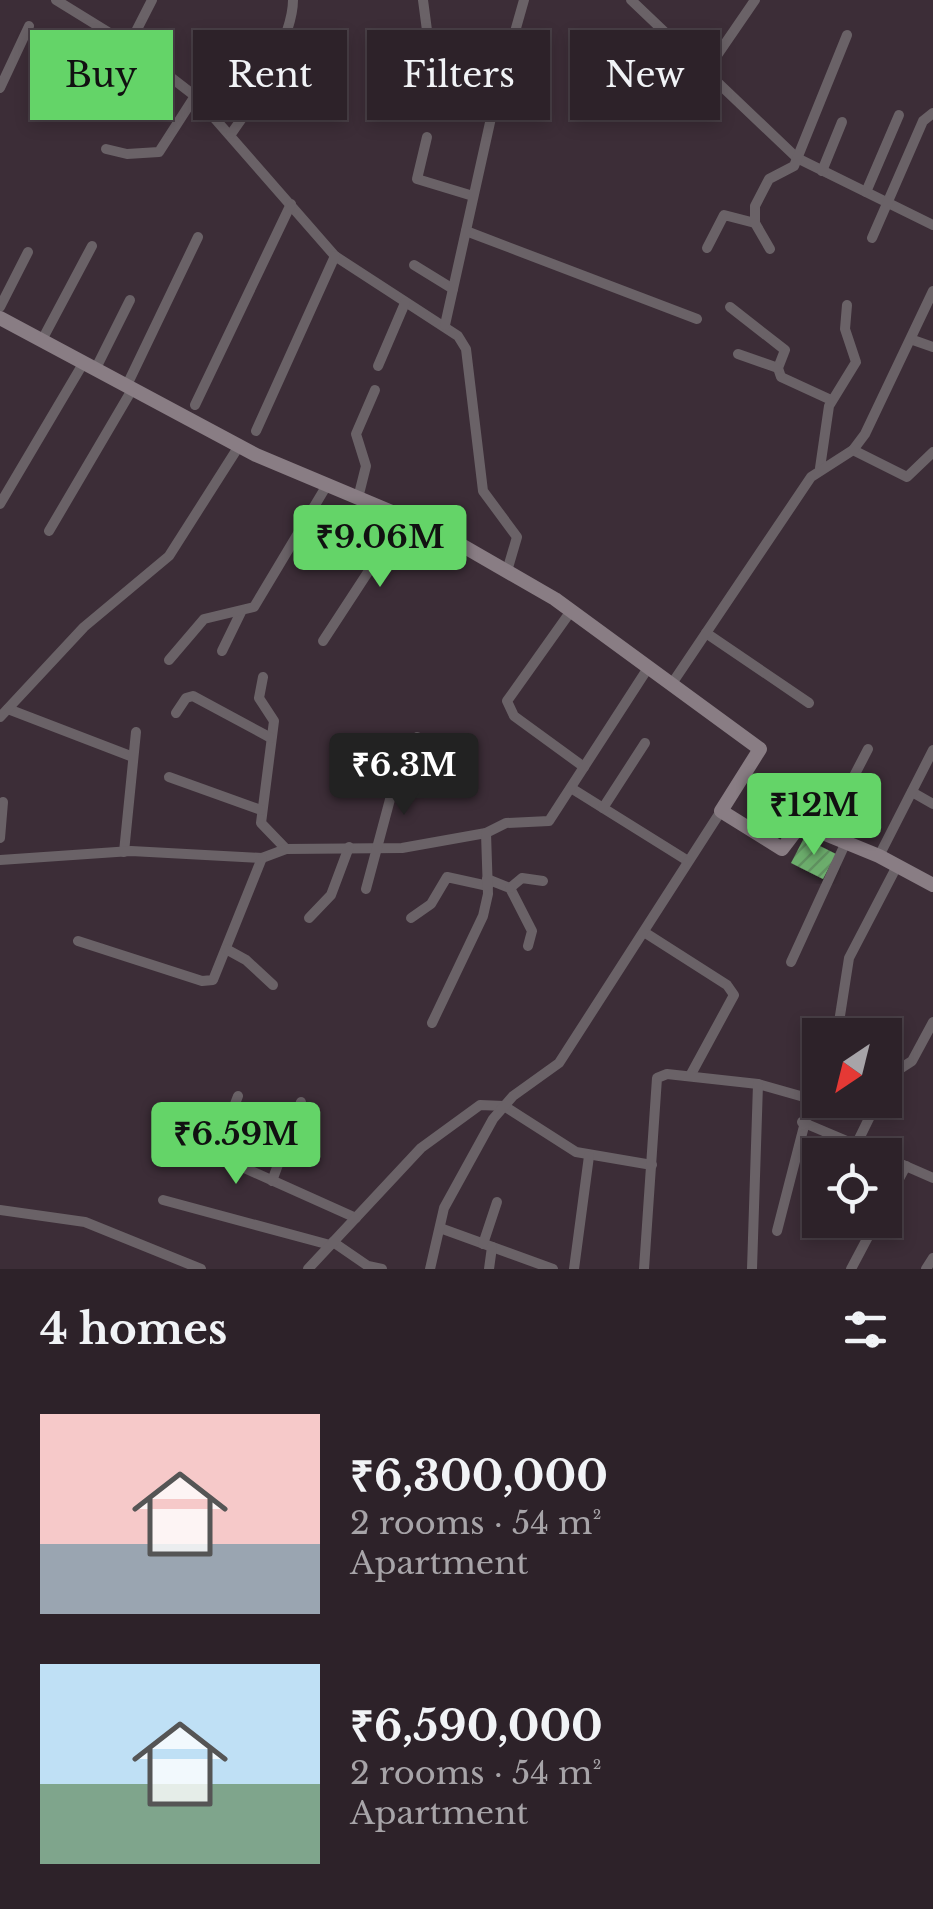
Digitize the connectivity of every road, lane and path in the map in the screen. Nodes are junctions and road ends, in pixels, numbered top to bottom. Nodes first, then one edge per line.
1 (56, 0) edge
2 (152, 0) edge
3 (292, 0) edge
4 (423, 0) edge
5 (524, 0) edge
6 (631, 0) edge
7 (754, 0) edge
8 (29, 26) dead end
9 (104, 30) edge
10 (137, 30) edge
11 (427, 30) edge
12 (515, 30) edge
13 (664, 30) edge
14 (848, 35) dead end
15 (720, 51) edge
16 (173, 79) edge
17 (720, 83) edge
18 (0, 88) edge
19 (193, 94) edge
20 (193, 99) edge
21 (933, 113) edge
22 (899, 115) dead end
23 (218, 120) edge
24 (490, 120) edge
25 (842, 122) dead end
26 (231, 134) junction
27 (427, 136) dead end
28 (106, 149) dead end
29 (797, 158) junction
30 (822, 171) junction
31 (866, 192) junction
32 (473, 196) junction
33 (891, 203) junction
34 (292, 204) junction
35 (755, 223) junction
36 (933, 225) edge
37 (466, 231) junction
38 (198, 237) dead end
39 (872, 238) dead end
40 (92, 246) dead end
41 (707, 248) dead end
42 (770, 249) dead end
43 (28, 252) dead end
44 (335, 256) junction
45 (414, 265) dead end
46 (453, 289) junction
47 (932, 297) edge
48 (130, 300) dead end
49 (405, 303) junction
50 (847, 305) dead end
51 (0, 307) edge
52 (730, 308) dead end
53 (0, 318) edge
54 (697, 319) dead end
55 (445, 325) junction
56 (42, 340) junction
57 (913, 340) junction
58 (933, 347) edge
59 (738, 354) dead end
60 (90, 365) junction
61 (378, 366) dead end
62 (778, 368) junction
63 (130, 387) junction
64 (375, 390) dead end
65 (832, 400) junction
66 (195, 405) dead end
67 (256, 431) dead end
68 (238, 446) junction
69 (853, 450) junction
70 (933, 452) edge
71 (820, 468) junction
72 (327, 485) junction
73 (358, 498) junction
74 (0, 504) edge
75 (404, 517) junction
76 (49, 531) dead end
77 (506, 571) junction
78 (571, 611) junction
79 (241, 612) junction
80 (706, 633) junction
81 (323, 641) dead end
82 (222, 651) dead end
83 (169, 660) dead end
84 (648, 668) junction
85 (263, 677) dead end
86 (671, 684) junction
87 (810, 703) dead end
88 (4, 713) edge
89 (176, 713) dead end
90 (136, 732) dead end
91 (417, 737) dead end
92 (271, 738) junction
93 (644, 743) dead end
94 (868, 749) dead end
95 (933, 750) edge
96 (133, 757) junction
97 (584, 767) junction
98 (169, 777) dead end
99 (571, 788) junction
100 (912, 792) junction
101 (3, 802) dead end
102 (933, 804) edge
103 (603, 808) junction
104 (261, 810) junction
105 (721, 811) junction
106 (825, 832) junction
107 (486, 833) junction
108 (0, 838) edge
109 (846, 842) junction
110 (349, 847) junction
111 (374, 848) junction
112 (286, 849) junction
113 (124, 852) junction
114 (879, 856) junction
115 (262, 858) junction
116 (0, 860) edge
117 (688, 862) junction
118 (898, 866) junction
119 (488, 882) junction
120 (543, 882) dead end
121 (933, 885) edge
122 (510, 888) junction
123 (366, 889) dead end
124 (310, 918) dead end
125 (412, 918) dead end
126 (644, 932) junction
127 (78, 941) dead end
128 (528, 946) dead end
129 (226, 949) junction
130 (791, 962) dead end
131 (273, 985) dead end
132 (840, 1018) edge
133 (432, 1022) dead end
134 (933, 1022) edge
135 (902, 1068) edge
136 (690, 1076) junction
137 (758, 1084) junction
138 (238, 1096) dead end
139 (802, 1096) edge
140 (302, 1102) dead end
141 (504, 1106) junction
142 (804, 1118) edge
143 (802, 1122) junction
144 (840, 1138) edge
145 (589, 1156) junction
146 (652, 1164) junction
147 (902, 1164) edge
148 (906, 1166) junction
149 (902, 1173) edge
150 (933, 1178) edge
151 (272, 1182) junction
152 (163, 1200) dead end
153 (497, 1202) dead end
154 (0, 1210) edge
155 (356, 1218) junction
156 (440, 1228) junction
157 (777, 1231) dead end
158 (867, 1238) edge
159 (332, 1244) junction
160 (488, 1246) junction
161 (933, 1258) edge
162 (201, 1269) edge
163 (308, 1269) edge
164 (382, 1269) edge
165 (430, 1269) edge
166 (489, 1269) edge
167 (552, 1269) edge
168 (574, 1269) edge
169 (644, 1269) edge
170 (752, 1269) edge
171 (851, 1269) edge
172 (926, 1269) edge

1 - 9 street
2 - 10 street
3 - 26 street
4 - 11 street
5 - 12 street
6 - 13 street
7 - 15 street
8 - 18 street
14 - 29 street
16 - 19 street
17 - 29 street
20 - 28 street
21 - 33 street
22 - 31 street
23 - 26 street
24 - 32 street
25 - 30 street
26 - 34 street
27 - 32 street
29 - 30 street
29 - 35 street
30 - 31 street
31 - 33 street
32 - 37 street
33 - 36 street
33 - 39 street
34 - 44 street
34 - 66 street
35 - 41 street
35 - 42 street
37 - 46 street
37 - 54 street
38 - 63 street
40 - 56 street
43 - 51 street
44 - 49 street
44 - 67 street
45 - 46 street
46 - 55 street
47 - 57 street
48 - 60 street
49 - 55 street
49 - 61 street
50 - 65 street
52 - 62 street
53 - 56 street
55 - 77 street
56 - 60 street
57 - 58 street
57 - 69 street
59 - 62 street
60 - 63 street
60 - 74 street
62 - 65 street
63 - 68 street
63 - 76 street
64 - 73 street
65 - 71 street
68 - 72 street
68 - 88 street
69 - 70 street
69 - 71 street
71 - 80 street
72 - 73 street
72 - 79 street
73 - 75 street
75 - 77 street
75 - 81 street
77 - 78 street
78 - 84 street
78 - 97 street
79 - 82 street
79 - 83 street
80 - 86 street
80 - 87 street
84 - 86 street
84 - 97 street
85 - 92 street
86 - 105 street
88 - 96 street
89 - 92 street
90 - 96 street
91 - 111 street
92 - 104 street
93 - 103 street
94 - 106 street
95 - 100 street
96 - 113 street
97 - 99 street
98 - 104 street
99 - 103 street
99 - 107 street
100 - 102 street
100 - 114 street
101 - 108 street
103 - 117 street
104 - 112 street
105 - 106 street
105 - 117 street
106 - 109 street
107 - 111 street
107 - 119 street
109 - 114 street
109 - 130 street
110 - 111 street
110 - 112 street
110 - 124 street
111 - 123 street
112 - 115 street
113 - 115 street
113 - 116 street
114 - 118 street
115 - 129 street
117 - 126 street
118 - 121 street
118 - 132 street
119 - 122 street
119 - 125 street
119 - 133 street
120 - 122 street
122 - 128 street
126 - 136 street
126 - 141 street
127 - 129 street
129 - 131 street
134 - 135 street
136 - 137 street
136 - 146 street
137 - 139 street
137 - 170 street
138 - 151 street
140 - 151 street
141 - 145 street
141 - 155 street
141 - 156 street
142 - 143 street
143 - 144 street
143 - 157 street
145 - 146 street
145 - 168 street
146 - 169 street
147 - 148 street
148 - 149 street
148 - 150 street
151 - 155 street
152 - 159 street
153 - 160 street
154 - 162 street
155 - 159 street
156 - 160 street
156 - 165 street
158 - 171 street
159 - 163 street
159 - 164 street
160 - 166 street
160 - 167 street
161 - 172 street

